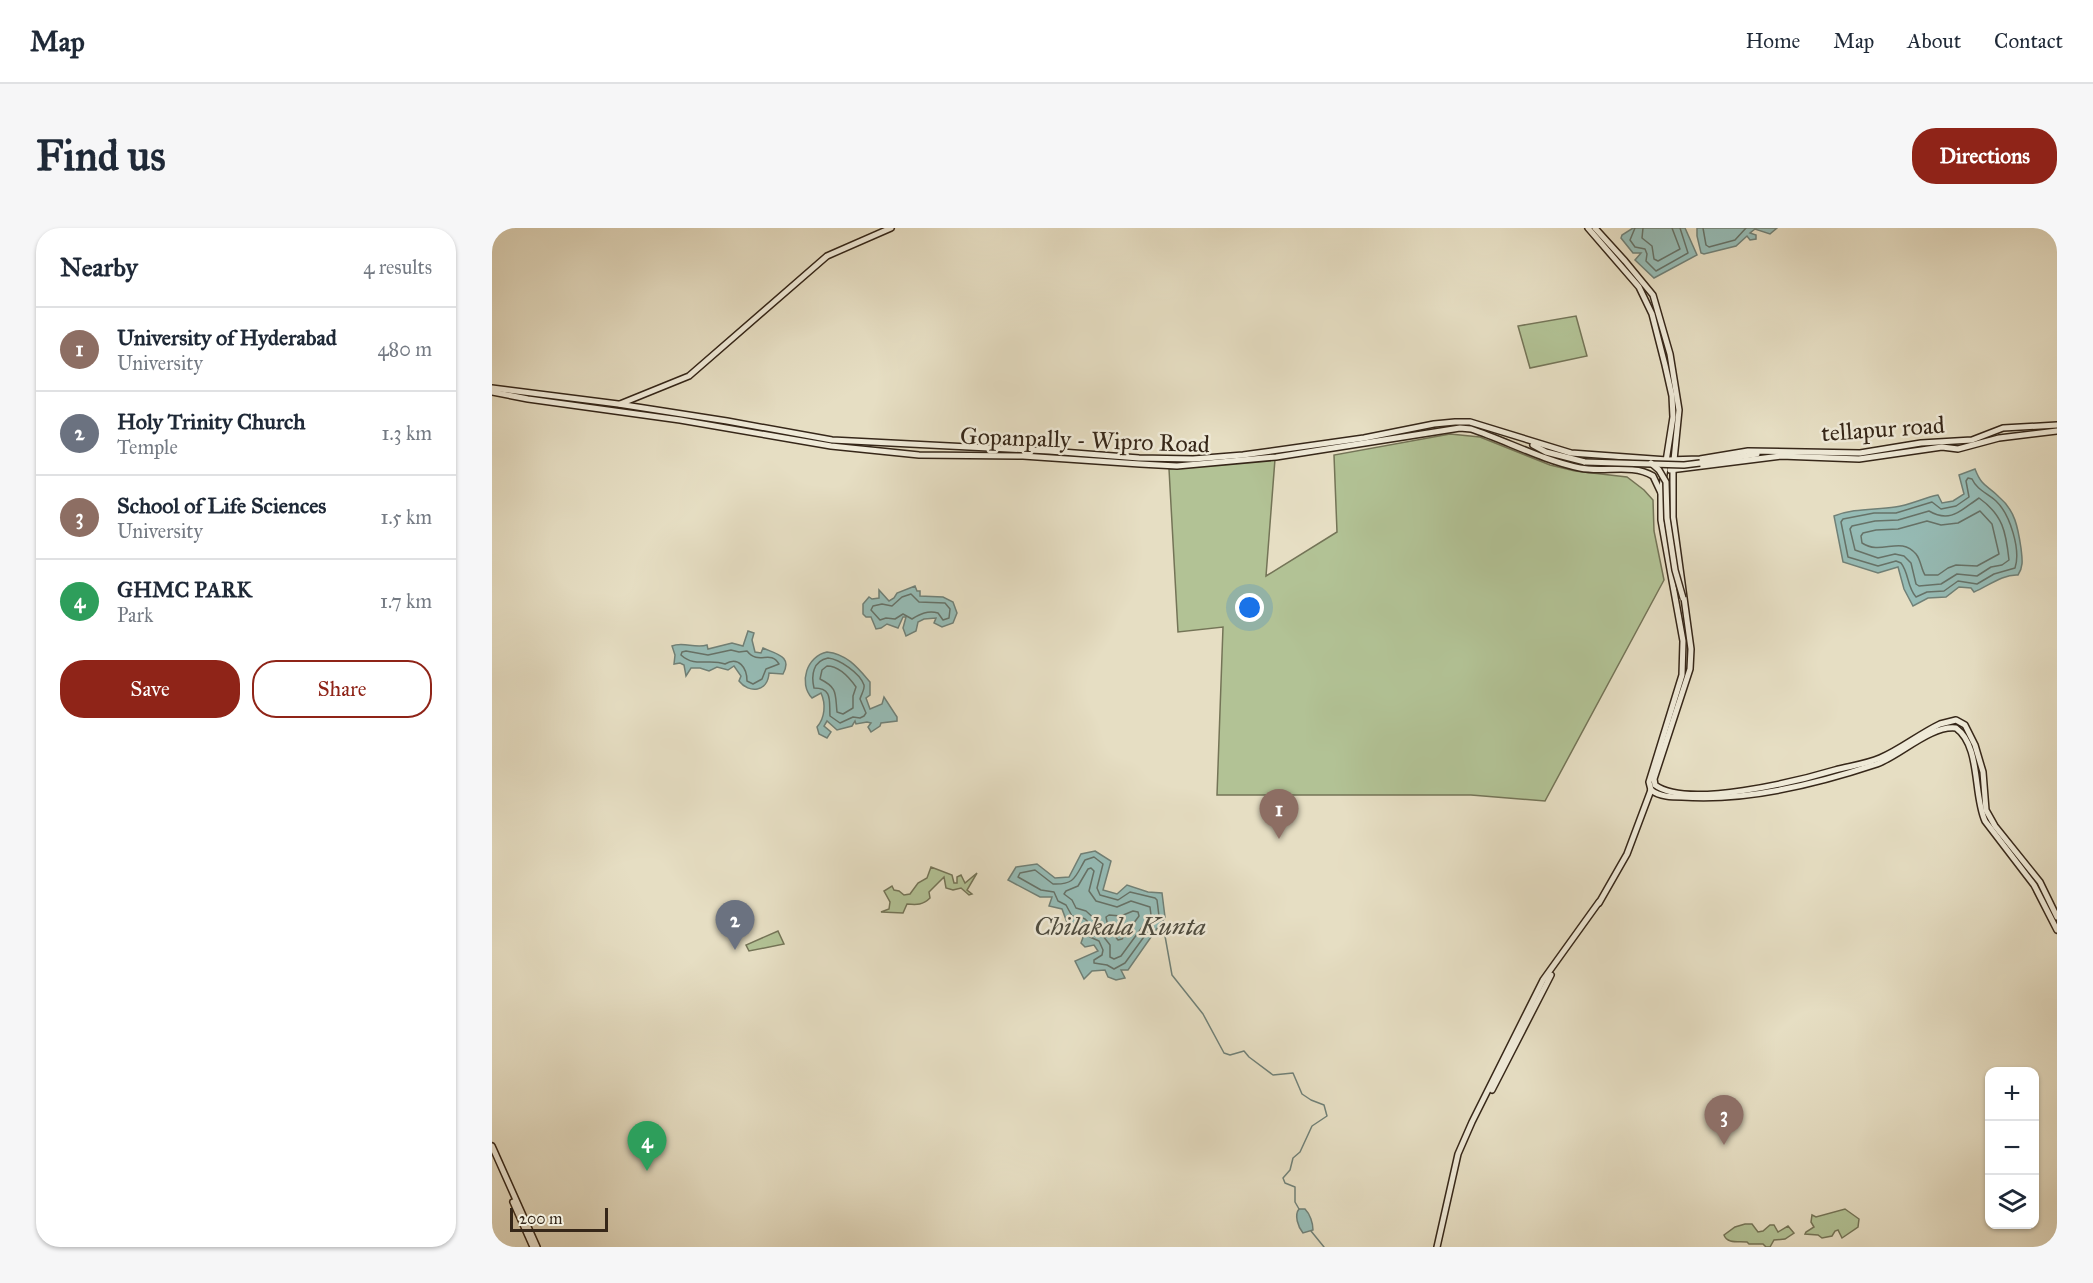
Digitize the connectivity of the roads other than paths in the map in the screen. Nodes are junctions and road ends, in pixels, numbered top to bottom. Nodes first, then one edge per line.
1 (893, 228) edge
2 (1588, 228) edge
3 (1594, 228) edge
4 (492, 390) edge
5 (618, 404) junction
6 (637, 408) junction
7 (708, 422) junction
8 (2057, 425) edge
9 (1412, 428) junction
10 (2057, 431) edge
11 (1413, 435) junction
12 (1529, 442) junction
13 (1917, 444) junction
14 (891, 445) junction
15 (1779, 451) junction
16 (1918, 451) junction
17 (892, 452) junction
18 (1667, 460) junction
19 (1674, 460) junction
20 (1186, 462) junction
21 (1651, 463) junction
22 (1639, 470) junction
23 (1665, 470) junction
24 (1673, 470) junction
25 (1661, 493) junction
26 (1683, 598) junction
27 (1891, 755) junction
28 (1653, 787) junction
29 (2057, 917) edge
30 (2057, 930) edge
31 (492, 1146) edge
32 (492, 1154) edge
33 (535, 1247) edge
34 (1437, 1247) edge

1 - 5 main road
1 - 6 main road
2 - 18 main road
3 - 19 main road
4 - 5 main road, Gopanpally - Wipro Road
4 - 7 main road, Gopanpally - Wipro Road
5 - 6 main road, Gopanpally - Wipro Road
6 - 7 main road, Gopanpally - Wipro Road
7 - 14 main road, Gopanpally - Wipro Road
7 - 17 main road, Gopanpally - Wipro Road
8 - 13 main road, tellapur road
9 - 11 main road
9 - 12 main road, Gopanpally - Wipro Road
9 - 20 main road, Gopanpally - Wipro Road
10 - 16 main road, Gopanpally - Wipro Road
11 - 20 main road, Gopanpally - Wipro Road
11 - 22 main road, Gopanpally - Wipro Road
12 - 18 main road, Gopanpally - Wipro Road
12 - 21 main road, Gopanpally - Wipro Road, bridge
13 - 15 main road, tellapur road
13 - 16 main road
14 - 17 main road
14 - 20 main road, Gopanpally - Wipro Road
15 - 19 main road, tellapur road
15 - 21 main road, Gopanpally - Wipro Road, bridge
16 - 24 main road, Gopanpally - Wipro Road
17 - 20 main road, Gopanpally - Wipro Road
18 - 19 main road, Gopanpally - Wipro Road
18 - 23 main road
19 - 24 main road
21 - 26 main road, bridge
22 - 23 main road, Gopanpally - Wipro Road
22 - 25 main road
23 - 24 main road, Gopanpally - Wipro Road
23 - 25 main road
24 - 26 main road
25 - 28 main road
26 - 28 main road
27 - 28 main road
27 - 29 main road
27 - 30 main road
28 - 34 main road
31 - 33 main road
32 - 33 main road

